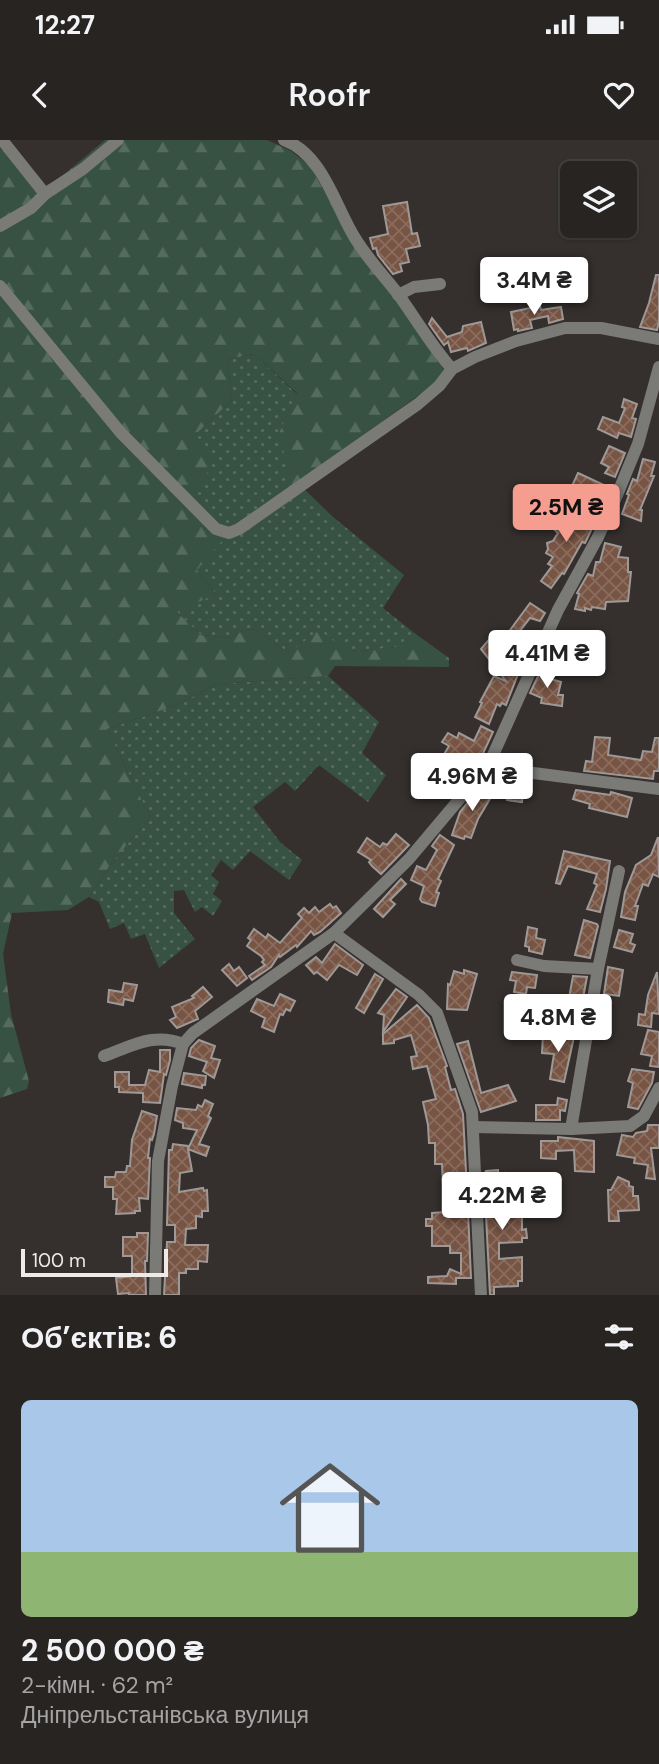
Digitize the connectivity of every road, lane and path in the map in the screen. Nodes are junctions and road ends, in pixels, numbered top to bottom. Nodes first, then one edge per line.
1 (2, 140) edge
2 (118, 140) edge
3 (284, 140) edge
4 (45, 194) junction
5 (0, 226) edge
6 (440, 284) dead end
7 (0, 286) edge
8 (398, 295) junction
9 (659, 340) edge
10 (659, 367) edge
11 (452, 369) junction
12 (489, 764) junction
13 (659, 789) edge
14 (619, 871) dead end
15 (334, 933) junction
16 (517, 960) dead end
17 (598, 969) junction
18 (183, 1044) junction
19 (104, 1056) dead end
20 (659, 1088) edge
21 (473, 1127) junction
22 (571, 1129) junction
23 (155, 1295) edge
24 (481, 1295) edge

1 - 4 street
2 - 4 street
3 - 8 street
4 - 5 street
6 - 8 street
7 - 11 street
8 - 11 street
9 - 11 street
10 - 12 street
12 - 13 street
12 - 15 street
14 - 17 street
15 - 18 street
15 - 21 street
16 - 17 street
17 - 22 street
18 - 19 street
18 - 23 street
20 - 22 street
21 - 22 street
21 - 24 street

